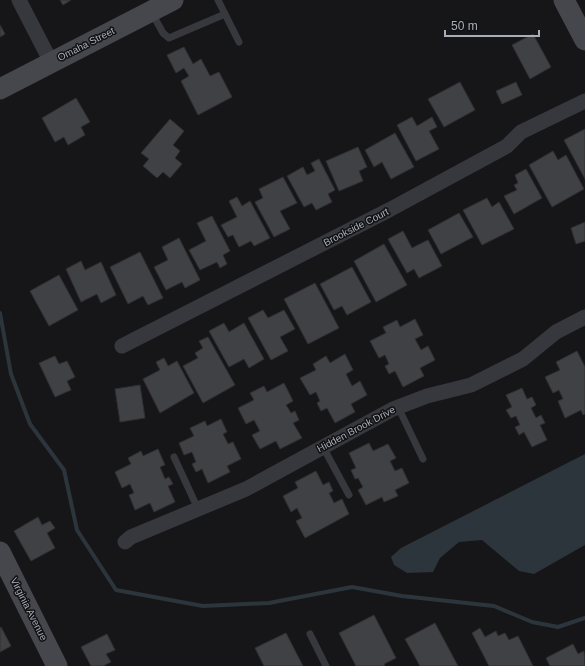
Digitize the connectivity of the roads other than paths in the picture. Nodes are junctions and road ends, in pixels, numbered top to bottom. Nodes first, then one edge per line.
1 (19, 0) edge
2 (173, 0) edge
3 (218, 0) edge
4 (564, 0) edge
5 (151, 11) junction
6 (225, 14) junction
7 (585, 40) edge
8 (239, 42) dead end
9 (51, 62) junction
10 (0, 89) edge
11 (585, 101) edge
12 (585, 317) edge
13 (122, 346) dead end
14 (398, 407) junction
15 (323, 446) junction
16 (174, 457) dead end
17 (423, 459) dead end
18 (349, 495) dead end
19 (198, 508) junction
20 (125, 542) dead end
21 (0, 552) edge
22 (310, 634) dead end
23 (57, 666) edge
24 (326, 666) edge

1 - 9 street
2 - 5 street, Omaha Street
3 - 6 lane
4 - 7 street
5 - 6 lane
5 - 9 street, Omaha Street
6 - 8 lane
9 - 10 street, Omaha Street
11 - 13 street, Brookside Court
12 - 14 street, Hidden Brook Drive
14 - 15 street, Hidden Brook Drive
14 - 17 lane
15 - 18 lane
15 - 19 street, Hidden Brook Drive
16 - 19 lane
19 - 20 street, Hidden Brook Drive
21 - 23 street, Virginia Avenue
22 - 24 lane

